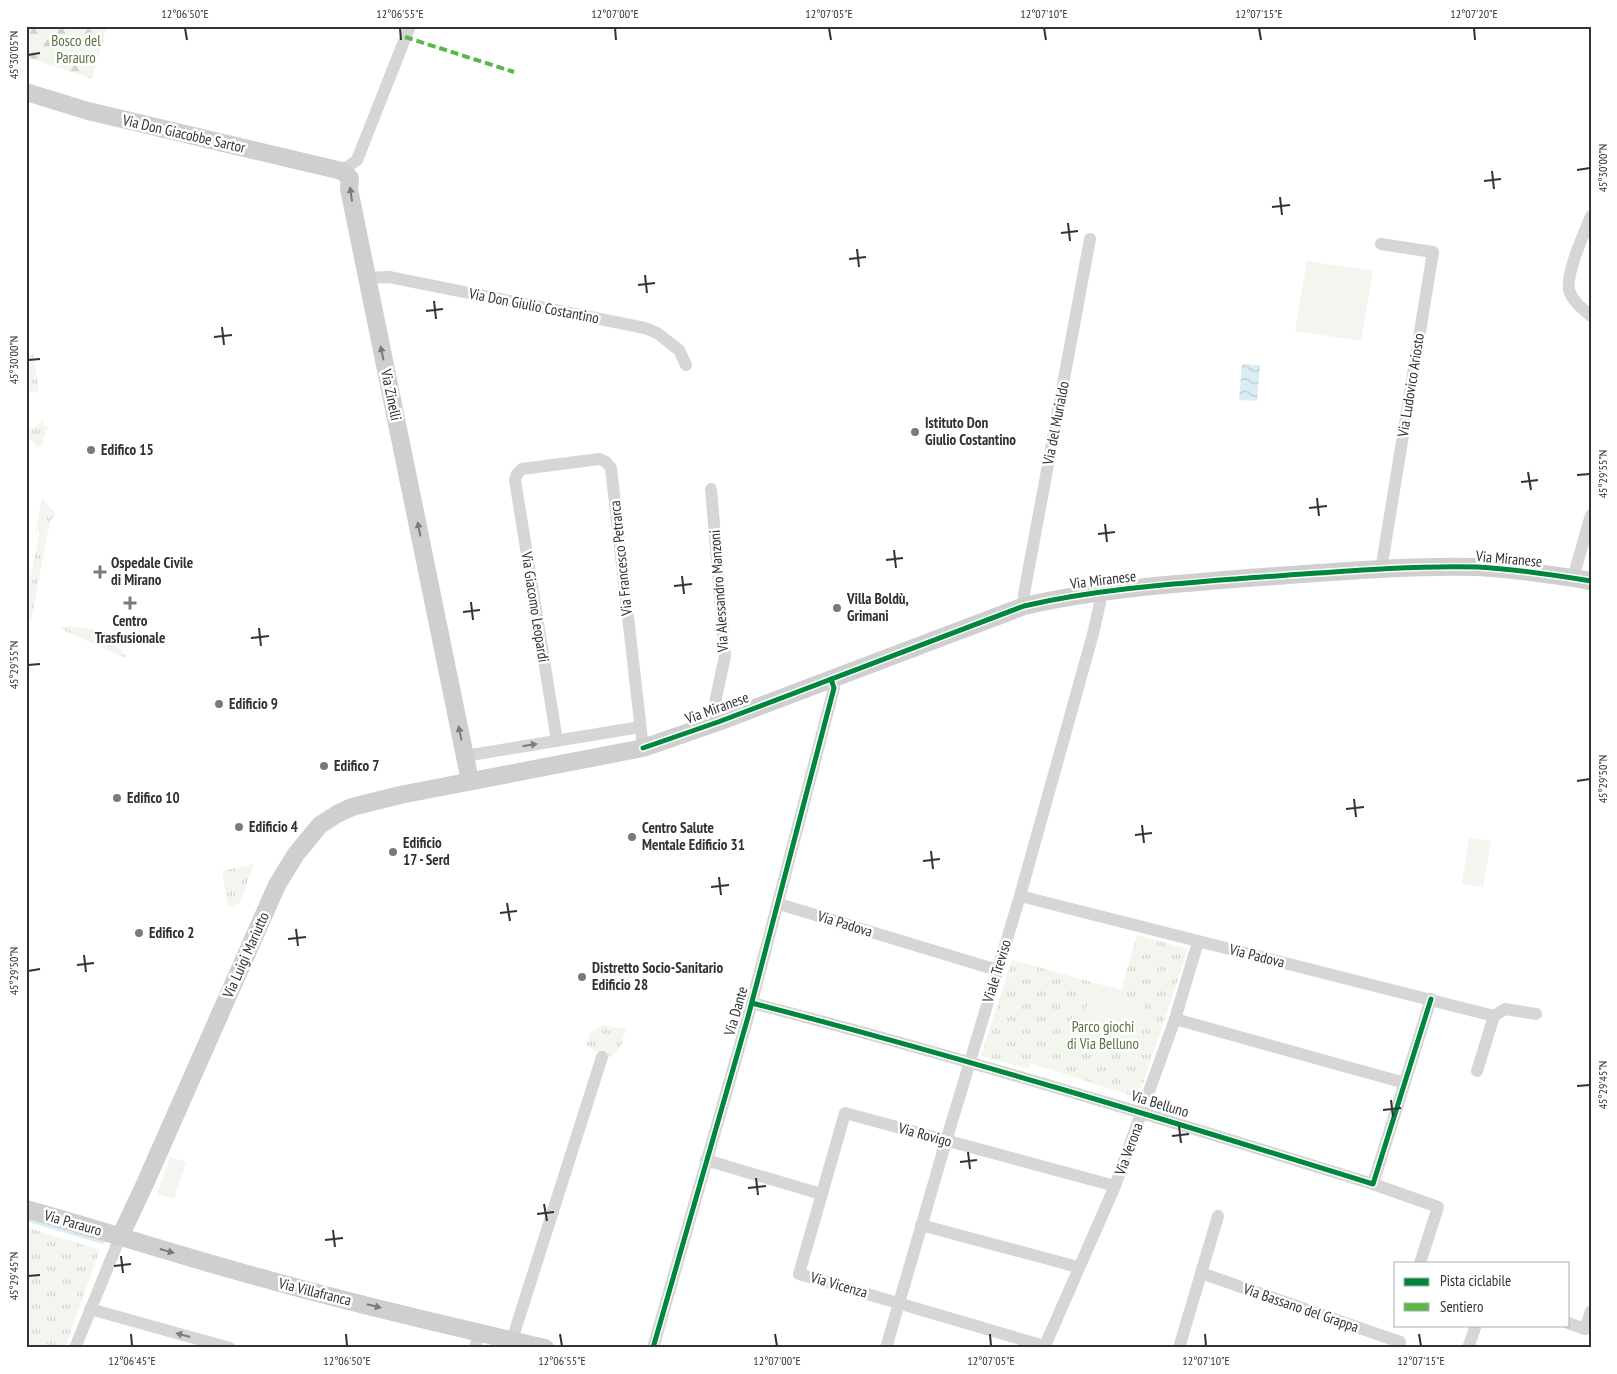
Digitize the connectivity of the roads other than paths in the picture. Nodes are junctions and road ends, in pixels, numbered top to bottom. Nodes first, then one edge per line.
1 (410, 26) edge
2 (26, 92) edge
3 (342, 170) junction
4 (1591, 216) edge
5 (1090, 239) dead end
6 (1381, 244) dead end
7 (366, 278) junction
8 (1591, 316) edge
9 (686, 365) dead end
10 (517, 474) joint
11 (711, 489) dead end
12 (1591, 515) edge
13 (1380, 570) junction
14 (1573, 578) junction
15 (1591, 581) edge
16 (1098, 592) junction
17 (1024, 606) junction
18 (830, 679) junction
19 (718, 722) junction
20 (640, 727) junction
21 (556, 741) junction
22 (643, 748) junction
23 (465, 756) junction
24 (470, 781) junction
25 (1020, 896) junction
26 (778, 904) junction
27 (1198, 942) junction
28 (997, 970) junction
29 (1431, 999) junction
30 (752, 1003) junction
31 (1536, 1014) dead end
32 (1494, 1016) junction
33 (1175, 1019) junction
34 (602, 1057) dead end
35 (969, 1061) junction
36 (1477, 1071) dead end
37 (1405, 1083) junction
38 (1143, 1112) junction
39 (946, 1141) junction
40 (706, 1160) junction
41 (1373, 1184) junction
42 (1115, 1186) junction
43 (821, 1194) junction
44 (26, 1209) edge
45 (1218, 1216) dead end
46 (921, 1225) junction
47 (120, 1237) junction
48 (1420, 1262) edge
49 (1078, 1267) junction
50 (1201, 1273) junction
51 (898, 1302) junction
52 (90, 1309) junction
53 (1591, 1310) edge
54 (1570, 1324) edge
55 (1476, 1326) edge
56 (477, 1340) edge
57 (512, 1340) junction
58 (1400, 1342) dead end
59 (1044, 1347) edge
60 (75, 1348) edge
61 (230, 1348) edge
62 (544, 1348) edge
63 (653, 1348) edge
64 (886, 1348) edge
65 (1179, 1348) edge
66 (1468, 1348) edge

1 - 3 street
2 - 3 main road, Via Don Giacobbe Sartor
7 -> 3 main road, Via Zinelli
4 - 8 street
5 - 17 street, Via del Murialdo
6 - 13 street, Via Ludovico Ariosto
7 - 9 street, Via Don Giulio Costantino
23 -> 7 main road, Via Zinelli
10 - 20 street, Via Francesco Petrarca
10 - 21 street, Via Giacomo Leopardi
11 - 19 street, Via Alessandro Manzoni
12 - 14 street
13 - 14 main road, Via Miranese
13 - 16 main road, Via Miranese
14 - 15 main road, Via Miranese
16 - 17 main road, Via Miranese
16 - 25 street, Viale Treviso
17 - 18 main road, Via Miranese
18 - 19 main road, Via Miranese
18 - 26 street, Via Dante
19 - 22 main road, Via Miranese
20 - 21 street
20 - 22 street, Via Francesco Petrarca
23 -> 21 street
22 - 24 main road, Via Miranese
23 - 24 main road, Via Zinelli
24 - 47 main road, Via Luigi Mariutto
25 - 27 street, Via Padova
25 - 28 street, Viale Treviso
26 - 28 street, Via Padova
26 - 30 street, Via Dante
27 - 29 street, Via Padova
27 - 33 street, Via Verona
28 - 35 street, Viale Treviso
29 - 32 street, Via Padova
29 - 37 street
30 - 35 street, Via Belluno
30 - 40 street, Via Dante
31 - 32 street, Via Padova
32 - 36 street
33 - 37 street
33 - 38 street, Via Verona
34 - 57 street
35 - 38 street, Via Belluno
35 - 39 street, Viale Treviso
37 - 41 street
38 - 41 street, Via Belluno
38 - 42 street, Via Verona
39 - 42 street, Via Rovigo
39 - 43 street, Via Rovigo
39 - 46 street, Viale Treviso
40 - 43 street
40 - 63 street, Via Dante
41 - 48 street, Via Belluno
42 - 49 street, Via Verona
43 - 51 street, Via Vicenza
44 - 47 main road, Via Parauro
45 - 50 street
46 - 49 street
46 - 51 street, Viale Treviso
47 - 52 street
47 -> 56 main road, Via Villafranca
49 - 59 street, Via Verona
50 - 58 street, Via Bassano del Grappa
50 - 65 street
51 - 59 street, Via Vicenza
51 - 64 street, Viale Treviso
52 - 60 street
61 -> 52 street
53 - 54 street
55 - 66 street
56 - 57 main road, Via Villafranca
57 - 62 main road, Via Villafranca

